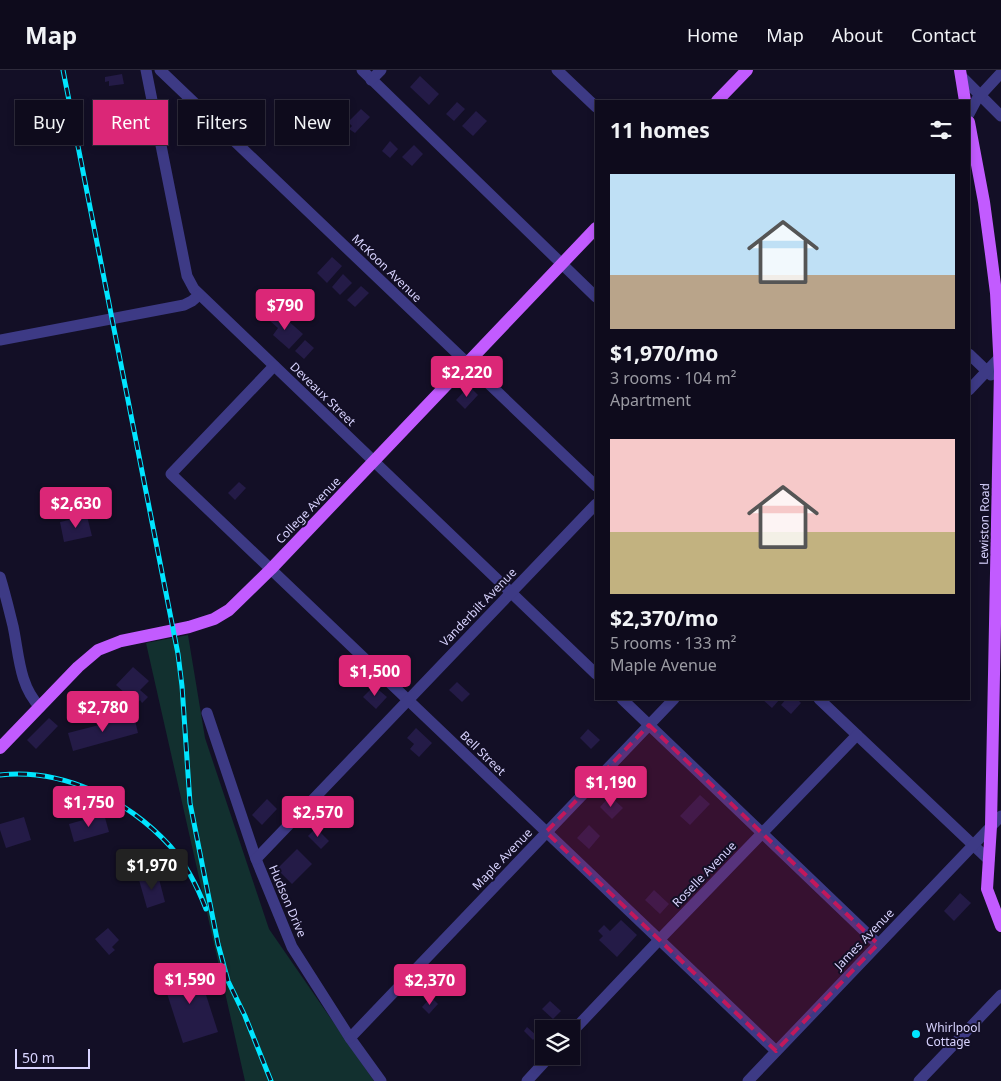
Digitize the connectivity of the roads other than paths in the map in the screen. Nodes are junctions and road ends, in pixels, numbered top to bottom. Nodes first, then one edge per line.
1 (146, 70) edge
2 (160, 70) edge
3 (362, 70) edge
4 (381, 70) edge
5 (747, 70) edge
6 (564, 72) edge
7 (960, 73) edge
8 (1001, 73) edge
9 (371, 80) junction
10 (980, 95) junction
11 (718, 100) edge
12 (965, 100) edge
13 (595, 106) edge
14 (970, 112) edge
15 (1001, 116) edge
16 (970, 128) edge
17 (595, 229) edge
18 (562, 264) junction
19 (199, 295) junction
20 (595, 296) edge
21 (0, 340) edge
22 (970, 355) edge
23 (1000, 357) edge
24 (467, 363) junction
25 (274, 366) junction
26 (986, 371) junction
27 (1001, 385) edge
28 (970, 389) edge
29 (374, 461) junction
30 (595, 485) edge
31 (595, 505) edge
32 (271, 569) junction
33 (0, 577) edge
34 (511, 593) junction
35 (998, 634) edge
36 (595, 673) edge
37 (408, 700) junction
38 (623, 700) edge
39 (673, 700) edge
40 (820, 700) edge
41 (40, 707) junction
42 (207, 714) dead end
43 (649, 725) junction
44 (857, 735) junction
45 (0, 748) edge
46 (1001, 816) edge
47 (991, 826) junction
48 (546, 832) junction
49 (763, 834) junction
50 (973, 845) junction
51 (256, 859) junction
52 (988, 860) junction
53 (1001, 926) edge
54 (659, 940) junction
55 (878, 944) junction
56 (1001, 995) edge
57 (580, 1023) edge
58 (350, 1038) junction
59 (776, 1051) junction
60 (542, 1065) edge
61 (381, 1081) edge
62 (527, 1081) edge
63 (748, 1081) edge
64 (919, 1081) edge

1 - 19 street, Deveaux Street
2 - 24 street, McKoon Avenue
3 - 9 street
4 - 9 street
5 - 11 main road
6 - 13 street
7 - 10 street
7 - 12 main road
8 - 10 street
9 - 18 street
10 - 14 street
10 - 15 street
16 - 23 main road, Lewiston Road
17 - 18 main road, College Avenue
18 - 20 street
18 - 24 main road, College Avenue
19 - 21 street
19 - 25 street, Deveaux Street
22 - 26 street
23 - 26 street
23 - 27 main road, Lewiston Road
24 - 29 main road, College Avenue
24 - 30 street, McKoon Avenue
25 - 29 street, Deveaux Street
25 - 32 street, Bell Street
26 - 27 street
26 - 28 street
27 - 35 main road, Lewiston Road
29 - 32 main road, College Avenue
29 - 34 street, Deveaux Street
31 - 34 street, Vanderbilt Avenue
32 - 37 street, Bell Street
32 - 41 main road, College Avenue
33 - 41 street
34 - 36 street, Deveaux Street
34 - 37 street, Vanderbilt Avenue
35 - 47 main road, Lewiston Road
37 - 48 street, Bell Street
37 - 51 street, Vanderbilt Avenue
38 - 43 street
39 - 43 street, Maple Avenue
40 - 44 street
41 - 45 main road, College Avenue
42 - 51 street, Hudson Drive
43 - 48 street, Maple Avenue
43 - 49 street
44 - 49 street, Roselle Avenue
44 - 50 street
46 - 47 street, James Avenue
47 - 50 street, James Avenue
47 - 52 main road, Lewiston Road
48 - 54 street, Bell Street
48 - 58 street, Maple Avenue
49 - 54 street, Roselle Avenue
49 - 55 street
50 - 52 street
50 - 55 street, James Avenue
51 - 58 street, Hudson Drive
52 - 53 main road, Lewiston Road
54 - 57 street, Roselle Avenue
54 - 59 street, Bell Street
55 - 59 street, James Avenue
56 - 64 street
58 - 61 street, Hudson Drive
59 - 63 street, James Avenue
60 - 62 street

